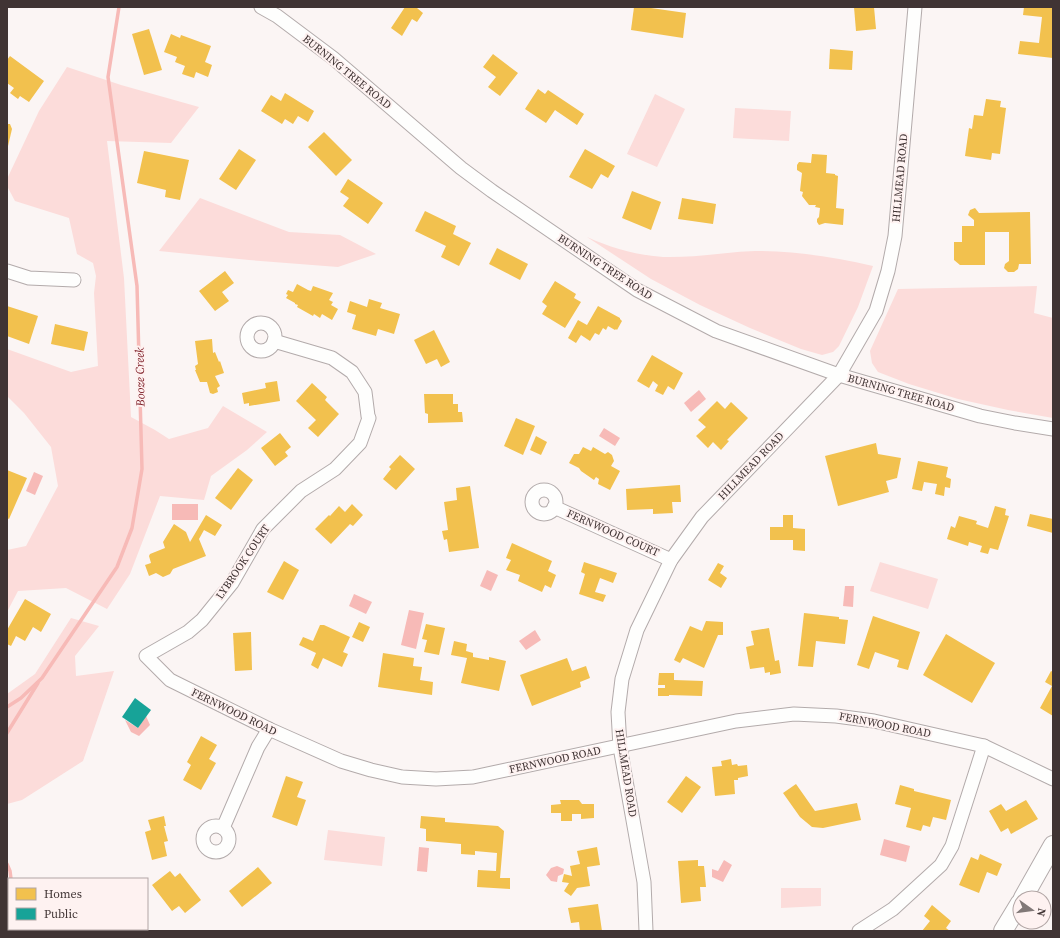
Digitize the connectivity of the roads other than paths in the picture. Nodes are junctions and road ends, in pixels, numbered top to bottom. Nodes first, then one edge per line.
1 (261, 7) edge
2 (915, 7) edge
3 (7, 271) edge
4 (74, 280) dead end
5 (274, 341) dead end
6 (839, 375) junction
7 (1053, 429) edge
8 (554, 507) dead end
9 (671, 560) junction
10 (146, 656) joint
11 (269, 729) junction
12 (620, 746) junction
13 (984, 746) junction
14 (1053, 779) edge
15 (223, 828) dead end
16 (1053, 845) edge
17 (1028, 890) edge
18 (1012, 916) edge
19 (646, 931) edge
20 (859, 931) edge
21 (1003, 931) edge

1 - 6 street, BURNING TREE ROAD
2 - 6 street, HILLMEAD ROAD
3 - 4 street
5 - 10 street, LYBROOK COURT
6 - 7 street, BURNING TREE ROAD
6 - 9 street, HILLMEAD ROAD
8 - 9 street, FERNWOOD COURT
9 - 12 street, HILLMEAD ROAD
10 - 11 street, FERNWOOD ROAD
11 - 12 street, FERNWOOD ROAD
11 - 15 street
12 - 13 street, FERNWOOD ROAD
12 - 19 street, HILLMEAD ROAD
13 - 14 street, FERNWOOD ROAD
13 - 20 street
16 - 17 main road
18 - 21 main road

